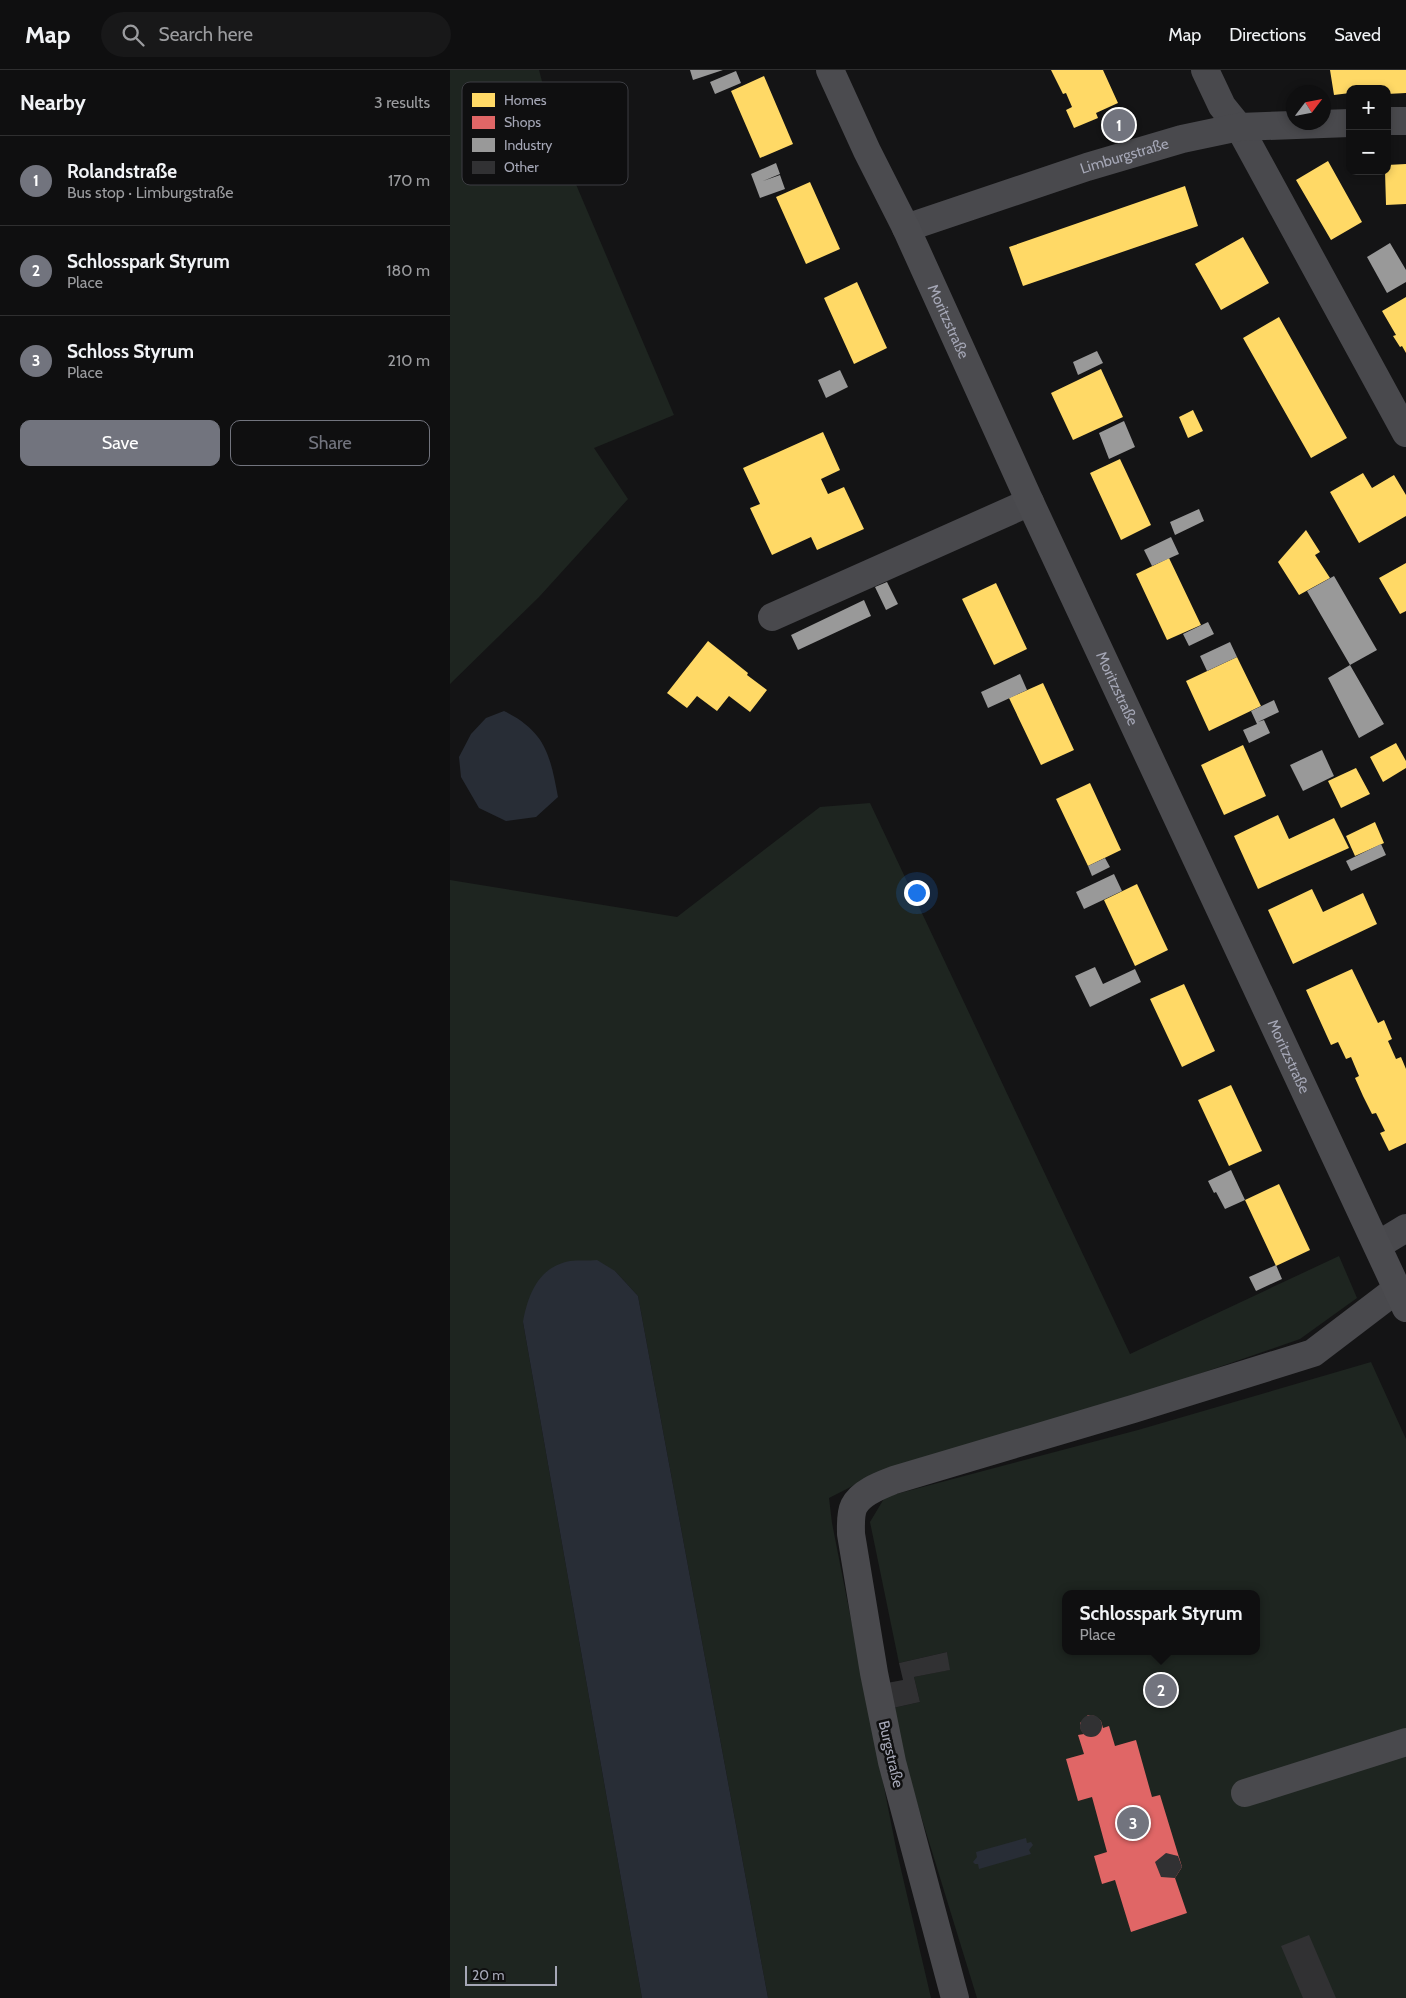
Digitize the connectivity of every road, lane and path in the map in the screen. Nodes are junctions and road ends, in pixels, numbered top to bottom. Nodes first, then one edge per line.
1 (830, 70) edge
2 (1205, 70) edge
3 (1391, 121) edge
4 (1406, 121) edge
5 (1346, 123) edge
6 (1239, 127) junction
7 (906, 228) junction
8 (1406, 433) edge
9 (1030, 502) junction
10 (772, 617) dead end
11 (1406, 1228) edge
12 (1378, 1245) junction
13 (1402, 1298) edge
14 (1406, 1742) edge
15 (1245, 1793) dead end
16 (955, 1998) edge

1 - 7 main road, Moritzstraße
2 - 6 street
3 - 4 street
5 - 6 street, Limburgstraße
6 - 7 street, Limburgstraße
6 - 8 street
7 - 9 main road, Moritzstraße
9 - 10 street
9 - 12 main road, Moritzstraße
11 - 12 street
12 - 13 main road, Moritzstraße
13 - 16 street, Burgstraße
14 - 15 street

